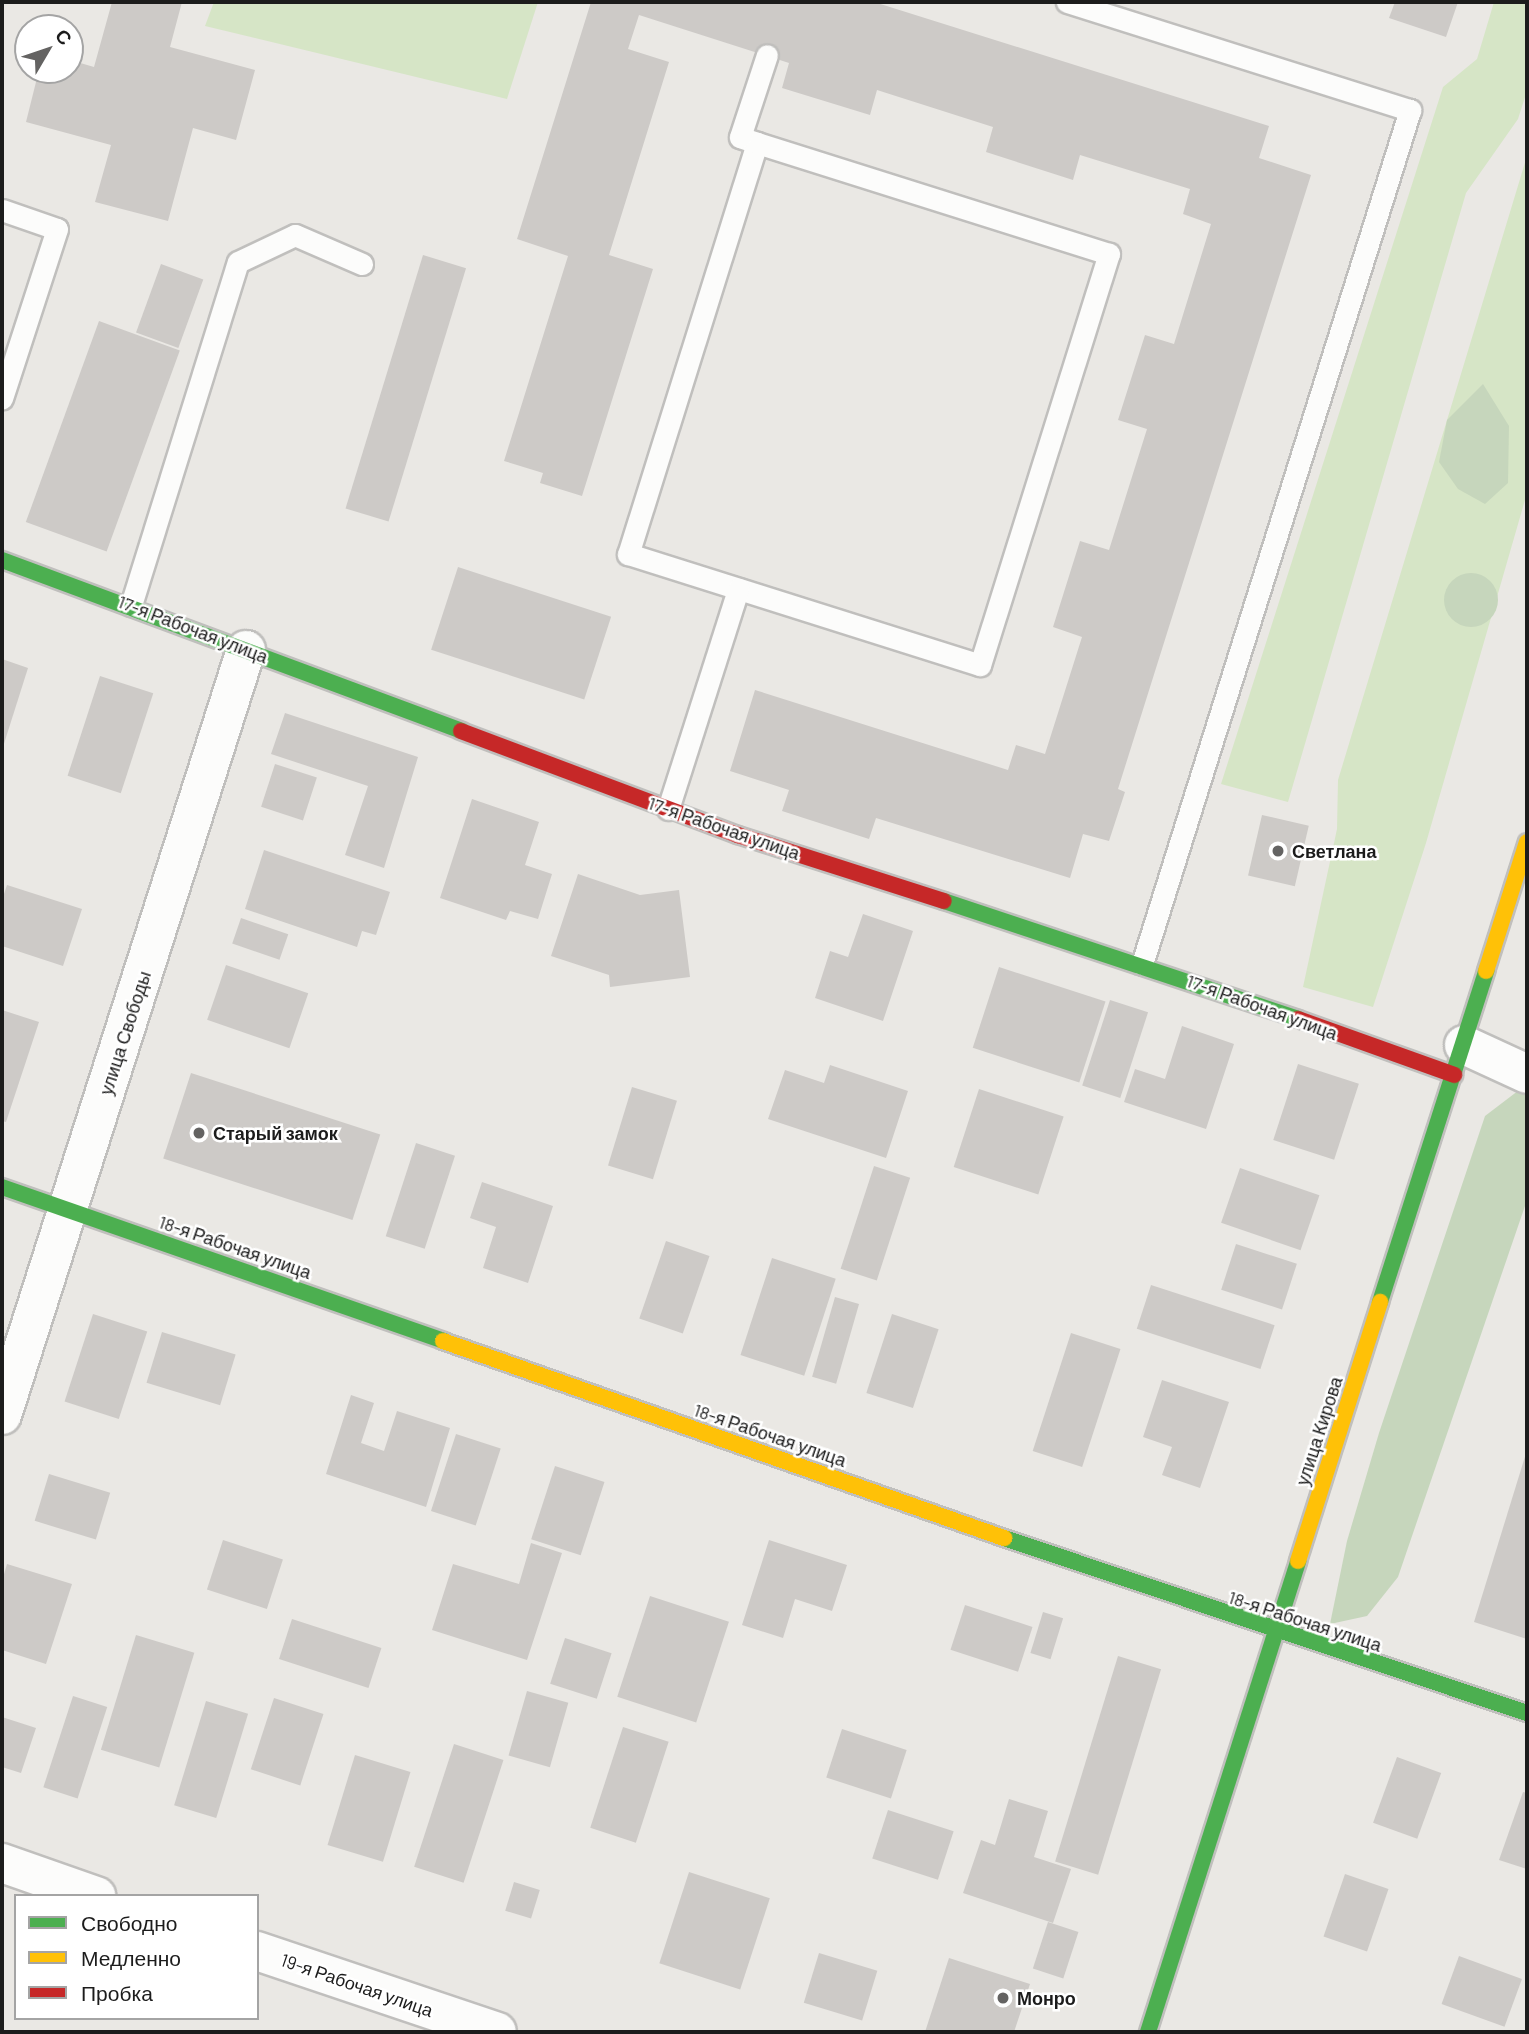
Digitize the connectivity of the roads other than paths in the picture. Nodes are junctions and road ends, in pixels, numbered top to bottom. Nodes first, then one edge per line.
1 (1067, 2) edge
2 (767, 55) dead end
3 (757, 143) junction
4 (2, 211) edge
5 (362, 264) dead end
6 (2, 398) edge
7 (2, 560) edge
8 (738, 589) junction
9 (131, 604) junction
10 (246, 650) junction
11 (668, 809) junction
12 (1527, 842) edge
13 (1143, 964) junction
14 (1459, 1060) junction
15 (1527, 1074) edge
16 (2, 1187) edge
17 (69, 1209) junction
18 (2, 1415) edge
19 (1275, 1632) junction
20 (1527, 1713) edge
21 (2, 1864) edge
22 (90, 1894) edge
23 (259, 1952) edge
24 (497, 2032) edge
25 (1148, 2032) edge

1 - 13 lane
2 - 3 lane
3 - 8 lane
3 - 8 lane
4 - 6 lane
5 - 9 lane
7 - 9 street, 17-я Рабочая улица
8 - 11 lane
9 - 10 street, 17-я Рабочая улица
10 - 11 street, 17-я Рабочая улица
10 - 17 street, улица Свободы
11 - 13 street, 17-я Рабочая улица
12 - 14 street, улица Кирова
13 - 14 street, 17-я Рабочая улица
14 - 15 street, 17-я Рабочая улица
14 - 19 street, улица Кирова
16 - 17 street, 18-я Рабочая улица
17 - 18 street, улица Свободы
17 - 19 street, 18-я Рабочая улица
19 - 20 street, 18-я Рабочая улица
19 - 25 street, улица Кирова
21 - 22 street
23 - 24 street, 19-я Рабочая улица

